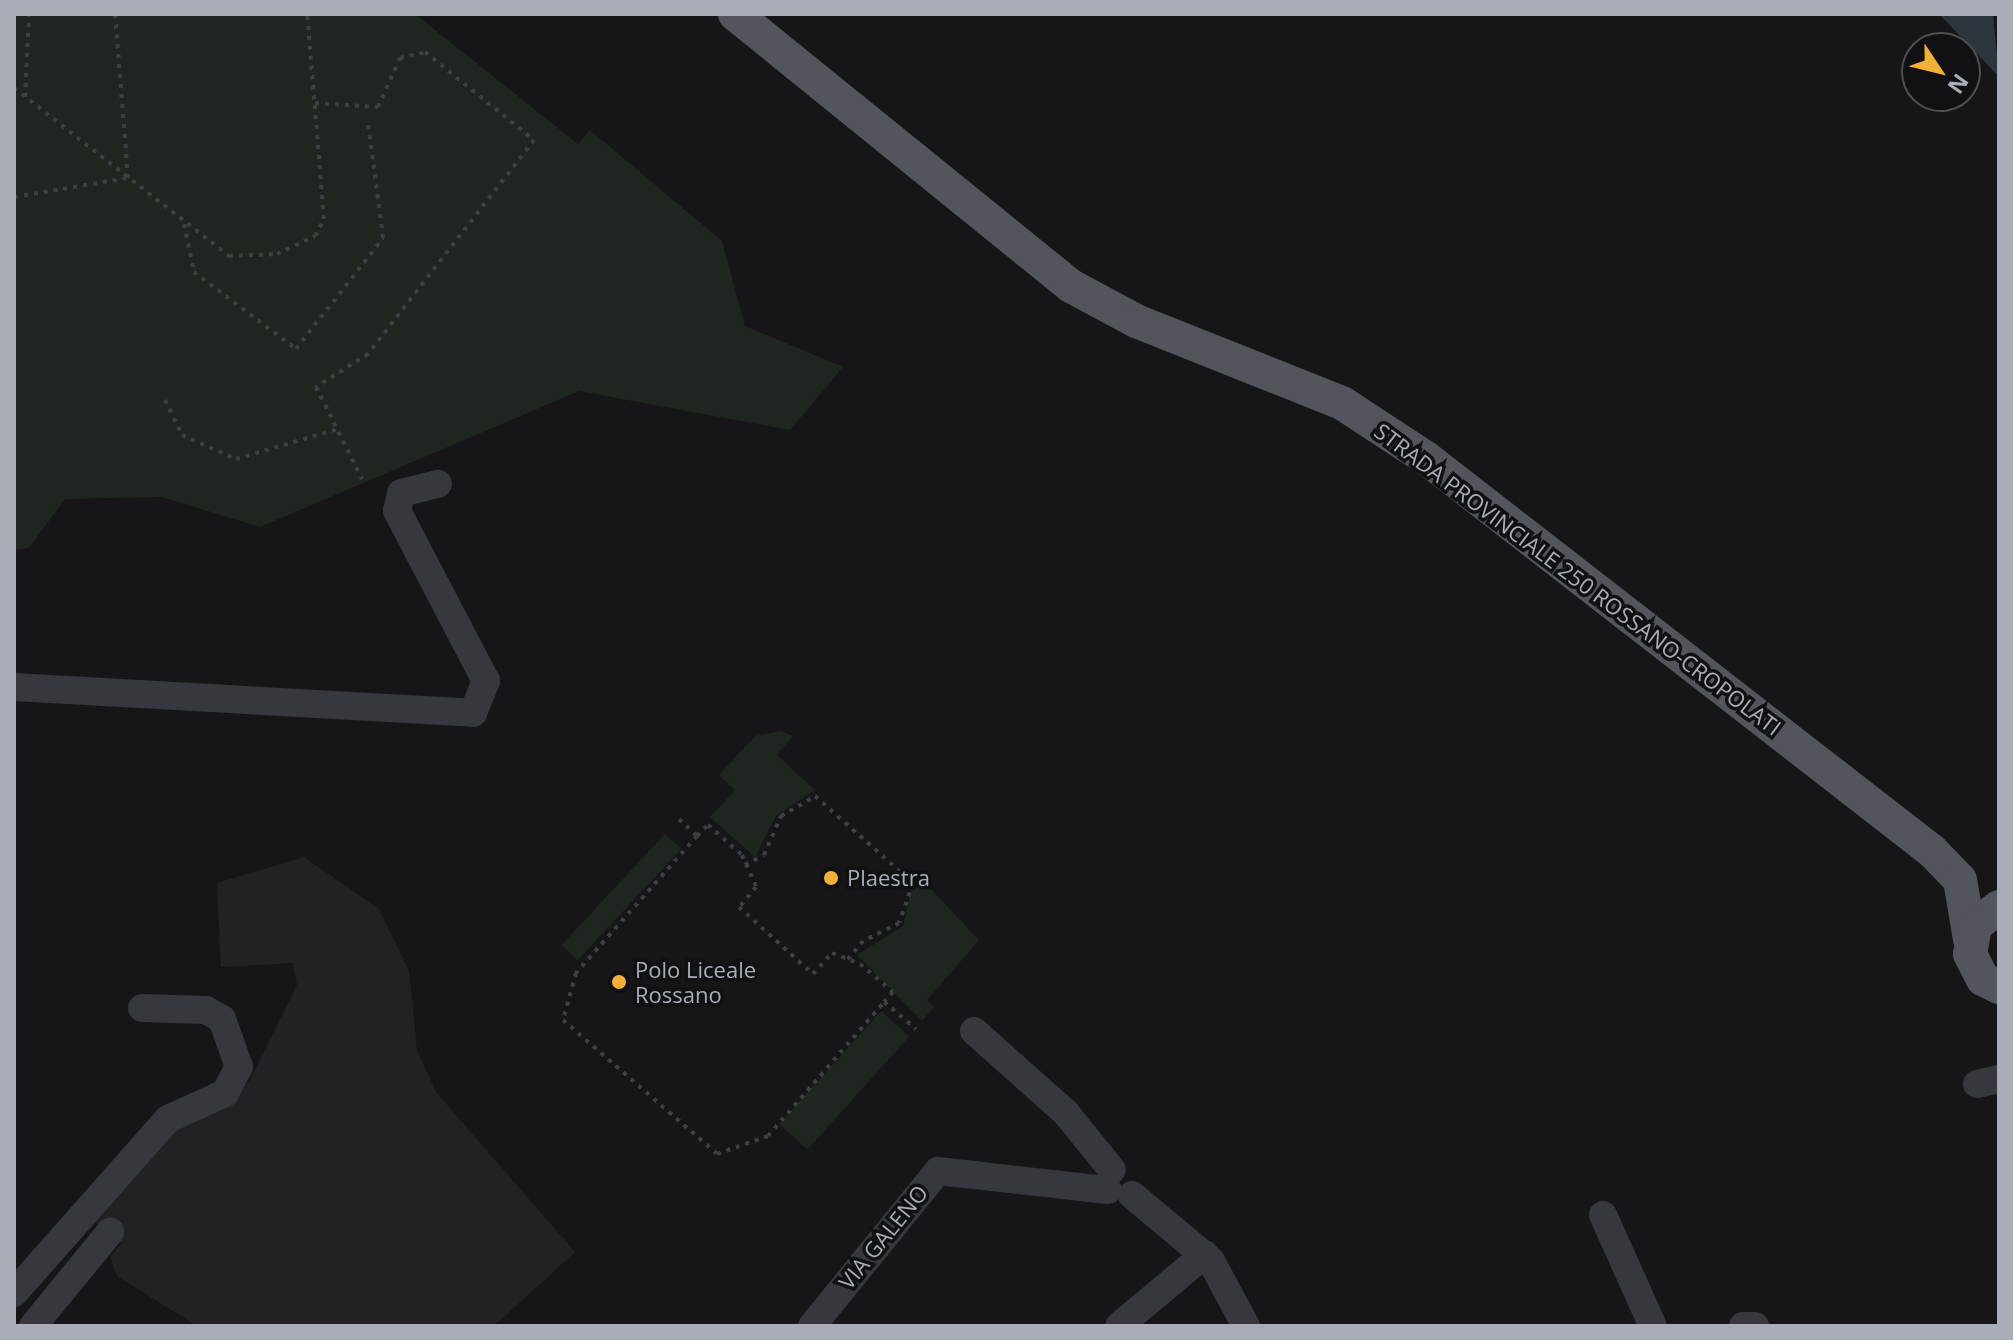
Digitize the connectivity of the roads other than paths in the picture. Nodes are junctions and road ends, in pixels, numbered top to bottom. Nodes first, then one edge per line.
1 (735, 14) edge
2 (438, 484) dead end
3 (14, 687) edge
4 (1932, 851) junction
5 (1999, 893) edge
6 (1999, 907) edge
7 (1970, 939) junction
8 (1998, 988) edge
9 (142, 1008) dead end
10 (974, 1031) dead end
11 (1117, 1185) junction
12 (1603, 1215) dead end
13 (110, 1232) dead end
14 (1205, 1254) junction
15 (14, 1293) edge
16 (33, 1326) edge
17 (812, 1326) edge
18 (1119, 1326) edge
19 (1246, 1326) edge
20 (1653, 1326) edge
21 (1743, 1326) edge
22 (1755, 1326) edge

1 - 4 main road, STRADA PROVINCIALE 250 ROSSANO-CROPOLATI
2 - 3 street
4 - 5 main road, STRADA PROVINCIALE 250 ROSSANO-CROPOLATI
4 - 7 main road, STRADA PROVINCIALE 250 ROSSANO-CROPOLATI
6 - 7 main road
7 - 8 main road, STRADA PROVINCIALE 250 ROSSANO-CROPOLATI
9 - 15 street
10 - 11 street
11 - 14 street
11 - 17 street, VIA GALENO
12 - 20 street
13 - 16 street
14 - 18 street
14 - 19 street
21 - 22 street

